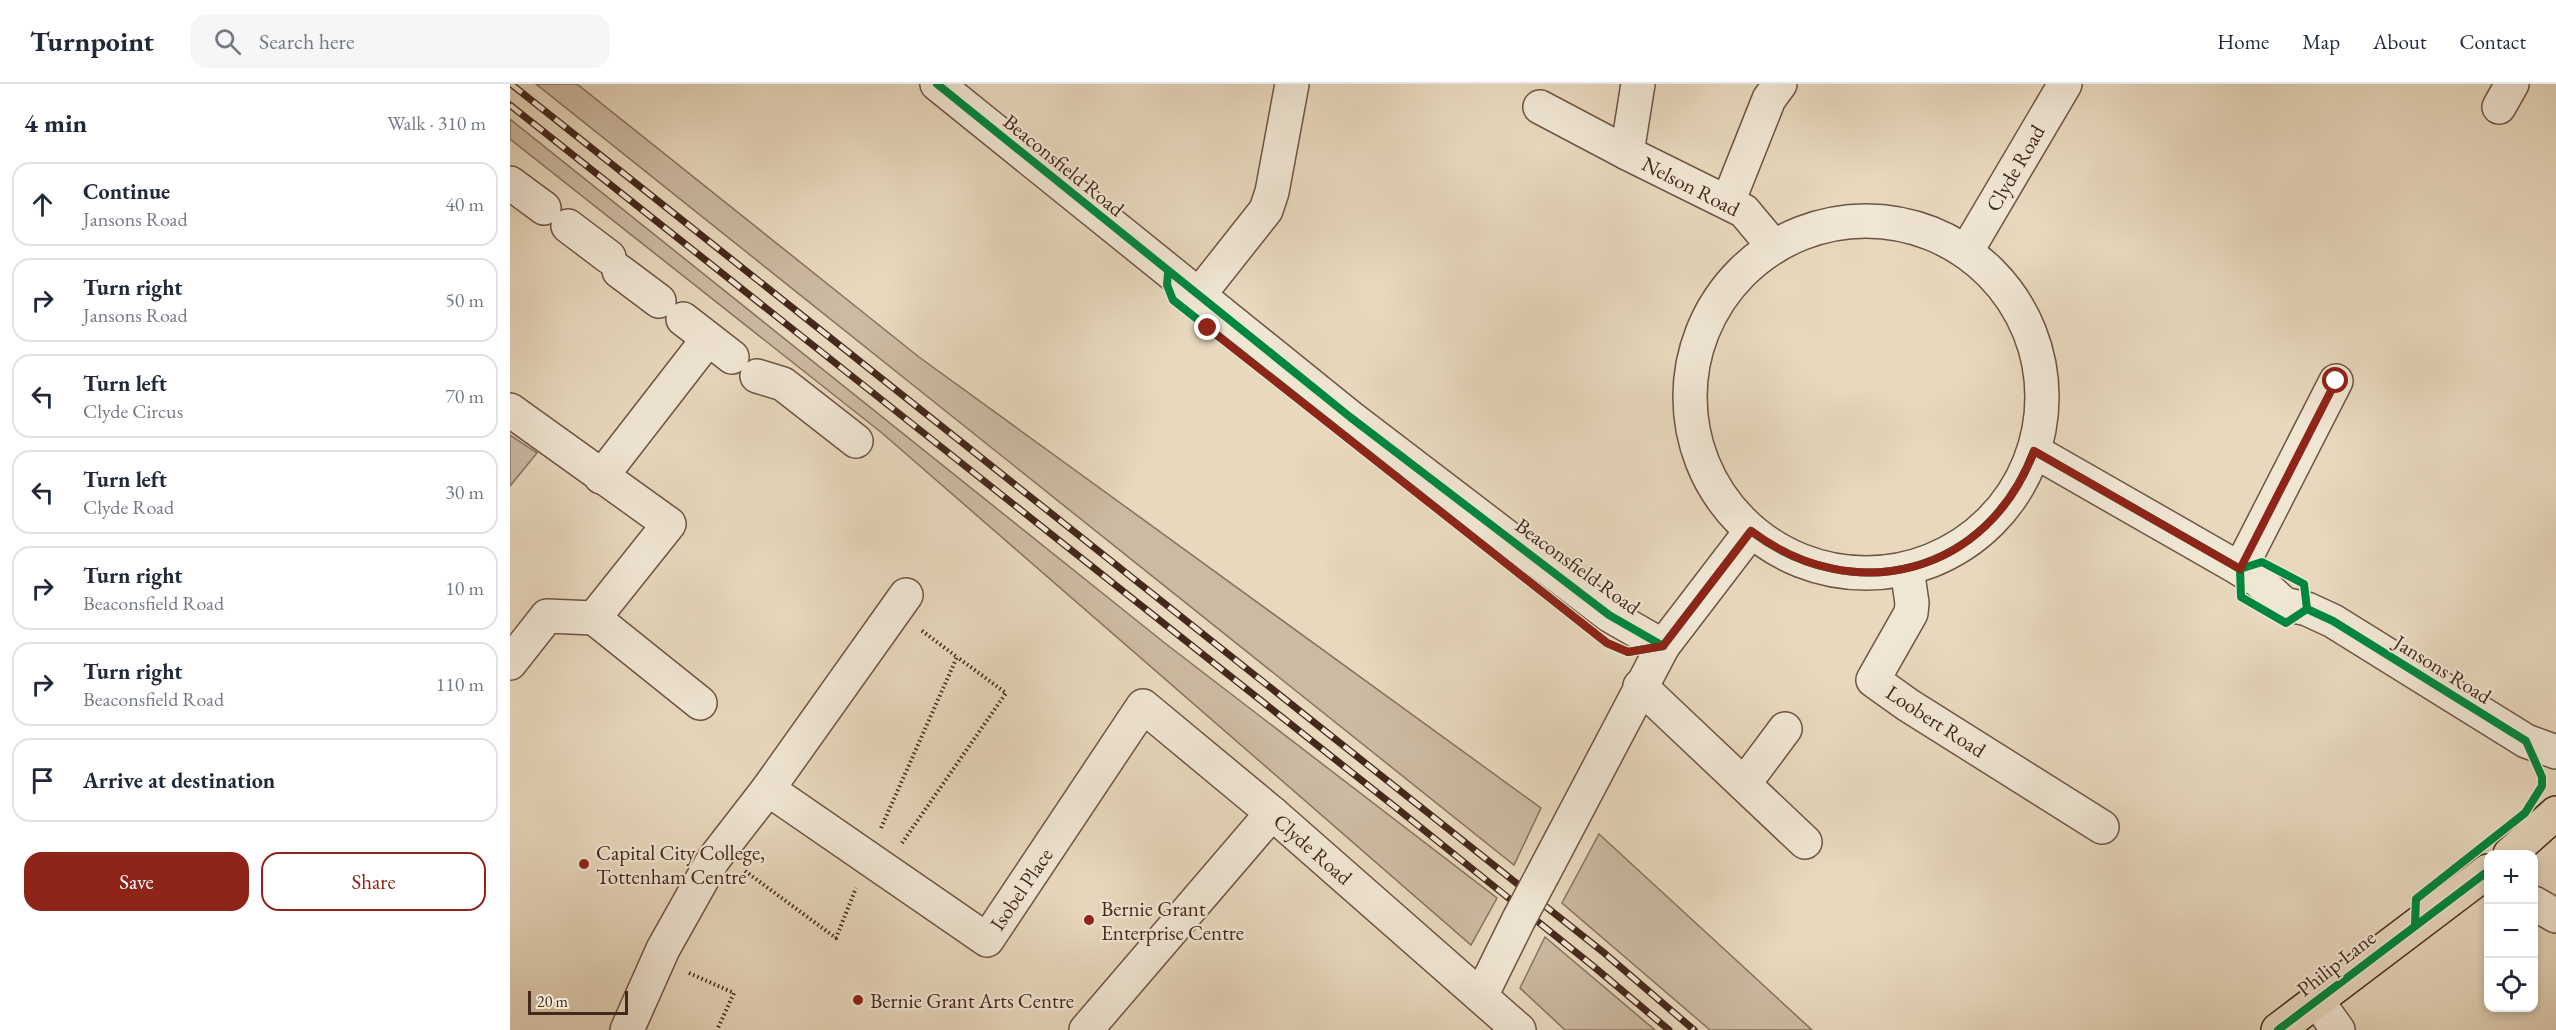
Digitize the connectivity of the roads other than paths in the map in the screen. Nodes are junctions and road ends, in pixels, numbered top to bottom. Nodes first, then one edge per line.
1 (937, 84) edge
2 (1292, 84) edge
3 (1638, 84) edge
4 (1780, 84) edge
5 (2065, 84) edge
6 (1540, 107) dead end
7 (1627, 153) junction
8 (530, 201) edge
9 (1728, 202) junction
10 (1774, 247) junction
11 (1966, 252) junction
12 (1198, 296) junction
13 (732, 358) junction
14 (2336, 381) dead end
15 (510, 410) edge
16 (856, 441) dead end
17 (2034, 451) junction
18 (601, 477) junction
19 (1751, 531) junction
20 (1907, 569) junction
21 (2240, 569) junction
22 (906, 595) dead end
23 (594, 618) junction
24 (1663, 646) junction
25 (510, 663) edge
26 (1640, 686) junction
27 (700, 703) dead end
28 (1143, 706) joint
29 (1785, 729) dead end
30 (2556, 752) edge
31 (1744, 784) junction
32 (768, 789) junction
33 (1272, 813) junction
34 (2556, 813) edge
35 (2102, 827) dead end
36 (1805, 842) dead end
37 (2515, 850) edge
38 (2484, 874) edge
39 (2536, 904) edge
40 (2556, 916) edge
41 (1481, 996) junction
42 (2317, 1001) junction
43 (627, 1030) edge
44 (1086, 1030) edge
45 (1519, 1030) edge
46 (2278, 1030) edge
47 (2338, 1030) edge

1 - 12 street, Beaconsfield Road
2 - 12 street
3 - 7 street, Nelson Road
4 - 9 street
5 - 11 street, Clyde Road
6 - 7 street
7 - 9 street, Nelson Road
8 - 13 street
9 - 10 street, Nelson Road
10 - 11 street
10 - 19 street
11 - 17 street
12 - 24 street, Beaconsfield Road
13 - 16 street
13 - 18 street
14 - 21 street
15 - 18 street
17 - 20 street
17 - 21 street, Jansons Road
18 - 23 street
19 - 20 street
19 - 24 street
20 - 35 street, Loobert Road
21 - 30 street, Jansons Road
22 - 32 street
23 - 25 street
23 - 27 street
24 - 26 street
26 - 31 street
26 - 41 street, bridge
28 - 32 street, Isobel Place
28 - 33 street, Clyde Road
29 - 31 street
31 - 36 street
32 - 43 street
33 - 41 street, Clyde Road
33 - 44 street
34 - 37 main road
38 - 42 main road, Philip Lane
39 - 40 street
41 - 45 street, Clyde Road
42 - 46 main road, Philip Lane
42 - 47 street

